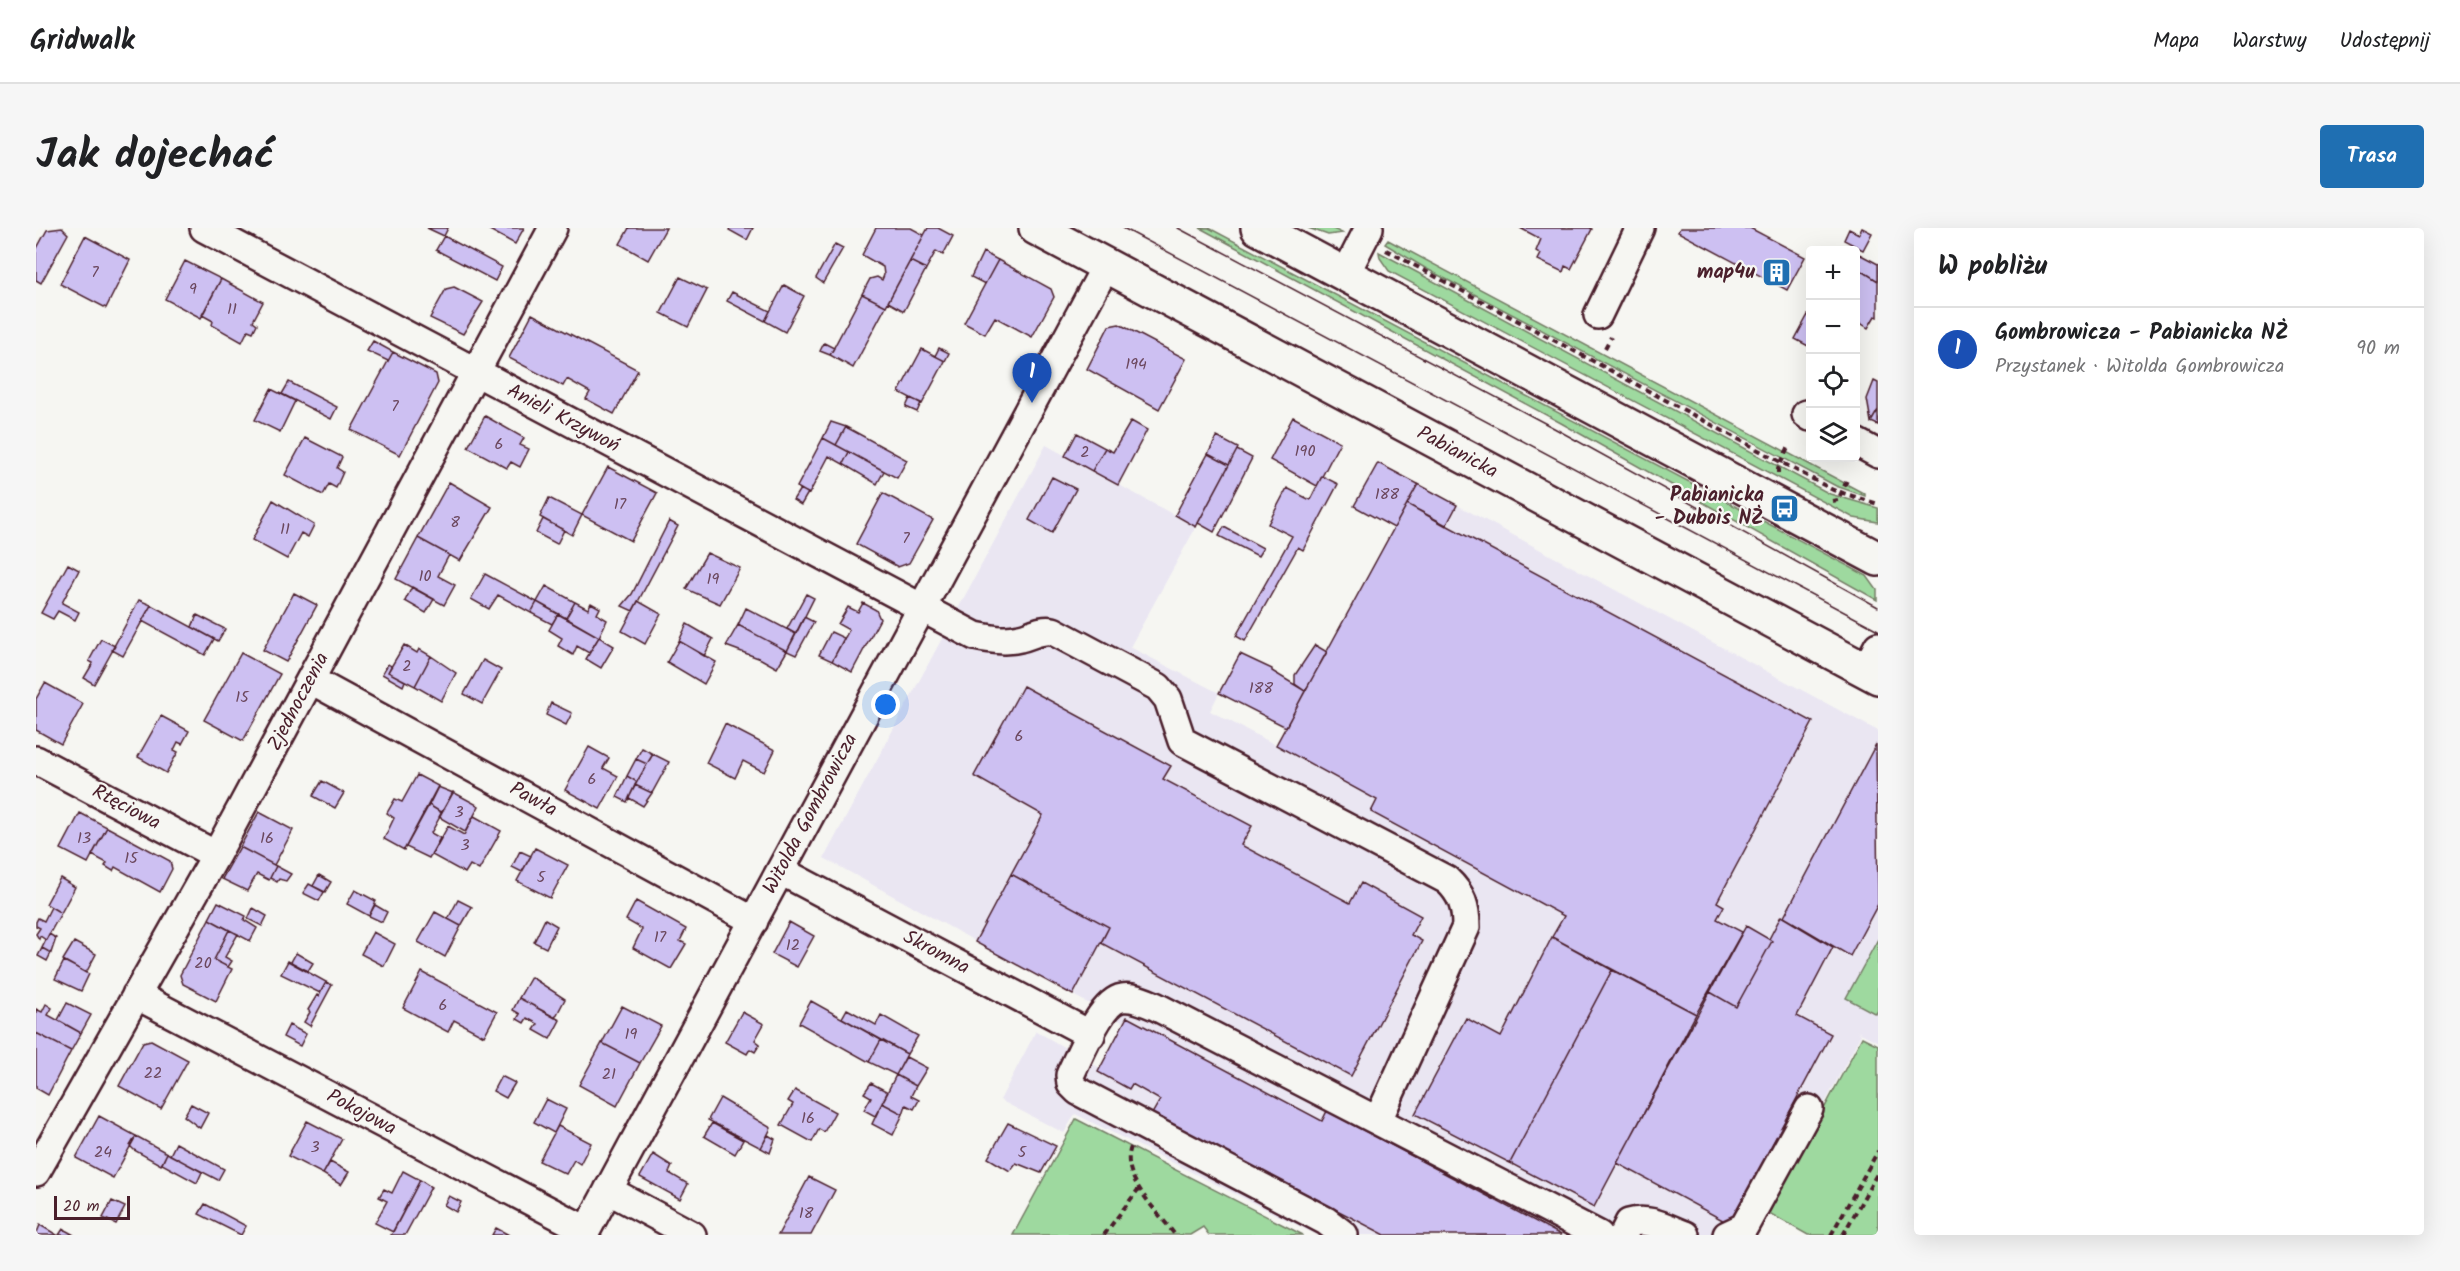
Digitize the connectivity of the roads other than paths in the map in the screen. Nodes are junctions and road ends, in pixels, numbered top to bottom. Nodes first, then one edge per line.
1 (204, 228) edge
2 (553, 228) edge
3 (1036, 228) edge
4 (1258, 228) edge
5 (1640, 228) edge
6 (1367, 233) edge
7 (1106, 266) junction
8 (1345, 275) junction
9 (1598, 315) dead end
10 (476, 373) junction
11 (1860, 444) edge
12 (1878, 454) edge
13 (1878, 559) edge
14 (922, 607) junction
15 (1874, 664) edge
16 (311, 680) junction
17 (36, 760) edge
18 (216, 855) junction
19 (781, 871) junction
20 (754, 921) junction
21 (136, 995) junction
22 (1091, 1035) junction
23 (1809, 1109) dead end
24 (1378, 1120) junction
25 (36, 1172) edge
26 (608, 1190) junction
27 (585, 1233) edge
28 (692, 1235) edge
29 (1344, 1235) edge
30 (1599, 1235) edge
31 (1623, 1235) edge
32 (1685, 1235) edge
33 (1727, 1235) edge

1 - 10 street, Anieli Krzywoń
2 - 10 street, Zjednoczenia
3 - 7 main road, Pabianicka
4 - 8 main road
5 - 9 street
6 - 8 street
7 - 14 street, Witolda Gombrowicza
7 - 15 main road, Pabianicka
8 - 13 main road
10 - 14 street, Anieli Krzywoń
10 - 16 street, Zjednoczenia
11 - 12 street
14 - 19 street, Witolda Gombrowicza
14 - 24 street, Anieli Krzywoń
16 - 18 street, Zjednoczenia
16 - 20 street, Pawła
17 - 18 street, Rtęciowa
18 - 21 street, Zjednoczenia
19 - 20 street, Witolda Gombrowicza
19 - 22 street, Skromna
20 - 26 street, Witolda Gombrowicza
21 - 25 street, Zjednoczenia
21 - 27 street, Pokojowa
22 - 24 street
22 - 29 street
23 - 33 street
24 - 30 street
26 - 27 street, Witolda Gombrowicza
26 - 28 street
31 - 32 street

